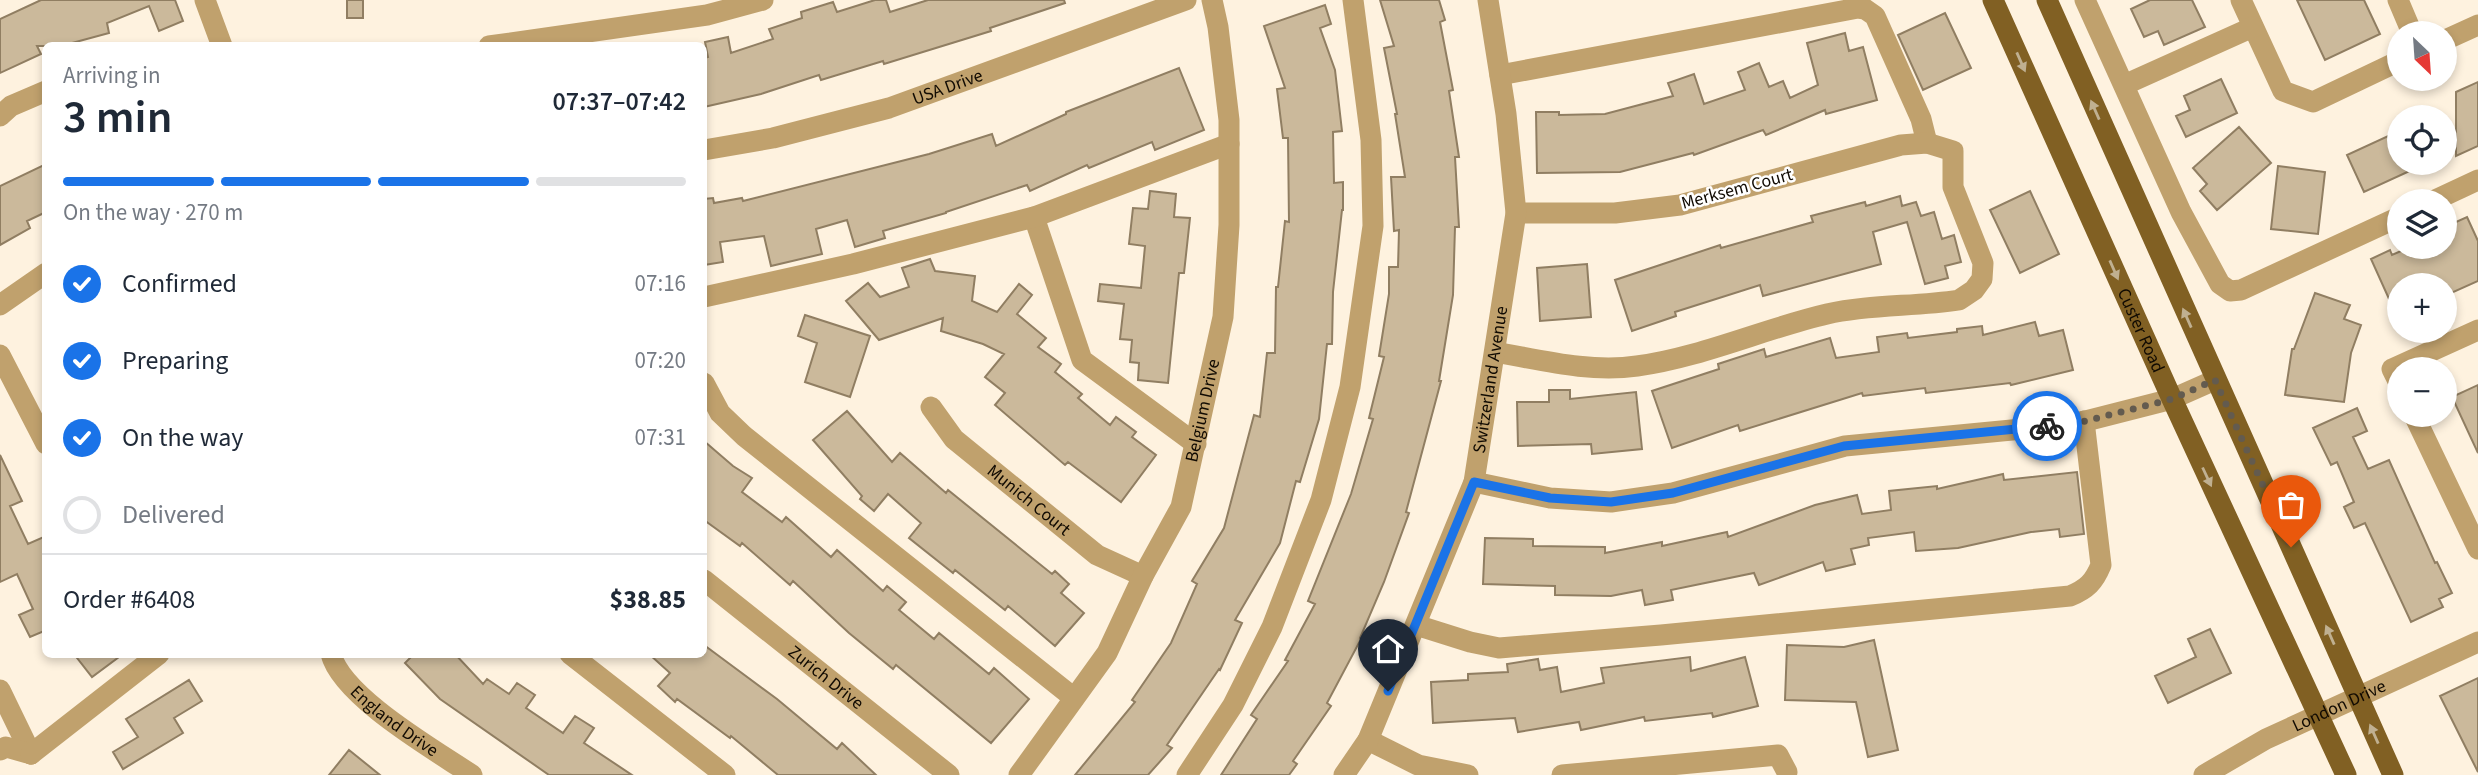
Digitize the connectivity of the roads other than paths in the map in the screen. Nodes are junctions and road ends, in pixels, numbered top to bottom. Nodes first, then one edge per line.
1 (205, 0) edge
2 (763, 0) edge
3 (1186, 0) edge
4 (1212, 0) edge
5 (1353, 0) edge
6 (1488, 0) edge
7 (1993, 0) edge
8 (2047, 0) edge
9 (2085, 0) edge
10 (2241, 0) edge
11 (2398, 0) edge
12 (2407, 21) edge
13 (2478, 25) edge
14 (2253, 27) junction
15 (2457, 35) edge
16 (221, 42) edge
17 (517, 42) edge
18 (2387, 67) edge
19 (1500, 75) junction
20 (2124, 85) junction
21 (42, 94) edge
22 (0, 116) edge
23 (1927, 143) junction
24 (1229, 144) junction
25 (707, 149) edge
26 (2478, 180) edge
27 (2457, 190) edge
28 (1516, 213) junction
29 (1034, 217) junction
30 (2387, 223) edge
31 (42, 276) edge
32 (707, 296) edge
33 (0, 305) edge
34 (2478, 330) edge
35 (1495, 352) junction
36 (0, 355) edge
37 (2418, 357) edge
38 (2215, 380) junction
39 (707, 388) edge
40 (2172, 399) junction
41 (931, 407) dead end
42 (2084, 421) junction
43 (2420, 427) edge
44 (42, 436) edge
45 (1196, 444) junction
46 (1474, 482) junction
47 (2478, 549) edge
48 (1143, 576) junction
49 (707, 582) edge
50 (1416, 625) junction
51 (2478, 642) edge
52 (154, 658) edge
53 (332, 658) edge
54 (575, 658) edge
55 (0, 690) edge
56 (2358, 697) junction
57 (1074, 698) junction
58 (2319, 715) junction
59 (1367, 740) junction
60 (0, 750) edge
61 (31, 754) junction
62 (1762, 766) edge
63 (1787, 772) dead end
64 (472, 775) edge
65 (725, 775) edge
66 (949, 775) edge
67 (1018, 775) edge
68 (1187, 775) edge
69 (1344, 775) edge
70 (1468, 775) edge
71 (1562, 775) edge
72 (2204, 775) edge
73 (2346, 775) edge
74 (2393, 775) edge

1 - 16 street
2 - 17 street
3 - 25 street, USA Drive
4 - 24 street, Belgium Drive
5 - 68 street
6 - 19 street, Switzerland Avenue
7 -> 40 main road, Custer Road
38 -> 8 main road
9 - 20 street
10 - 14 street
11 - 12 street
13 - 15 street
14 - 18 street
14 - 20 street
19 - 23 street
19 - 28 street, Switzerland Avenue
20 - 30 street
21 - 22 street
23 - 28 street, Merksem Court
23 - 35 street, Merksem Court
24 - 29 street
24 - 45 street, Belgium Drive
26 - 27 street
28 - 35 street, Switzerland Avenue
29 - 32 street
29 - 45 street
31 - 33 street
34 - 37 street
35 - 46 street, Switzerland Avenue
36 - 44 street
38 - 40 street
56 -> 38 main road
39 - 57 street
40 - 42 street
40 -> 58 main road, Custer Road
41 - 48 street, Munich Court
42 - 46 street
42 - 50 street
43 - 47 street
45 - 48 street, Belgium Drive
46 - 50 street, Switzerland Avenue
48 - 57 street, Belgium Drive
49 - 66 street, Zurich Drive
50 - 59 street, Switzerland Avenue
51 - 56 street, London Drive
52 - 61 street
53 - 64 street, England Drive
54 - 65 street
55 - 61 street
56 - 58 street, London Drive
74 -> 56 main road
57 - 67 street, Belgium Drive
58 - 72 street, London Drive
58 - 73 main road, Custer Road
59 - 69 street, Switzerland Avenue
59 - 70 street
60 - 61 street
62 - 63 street
62 - 71 street

